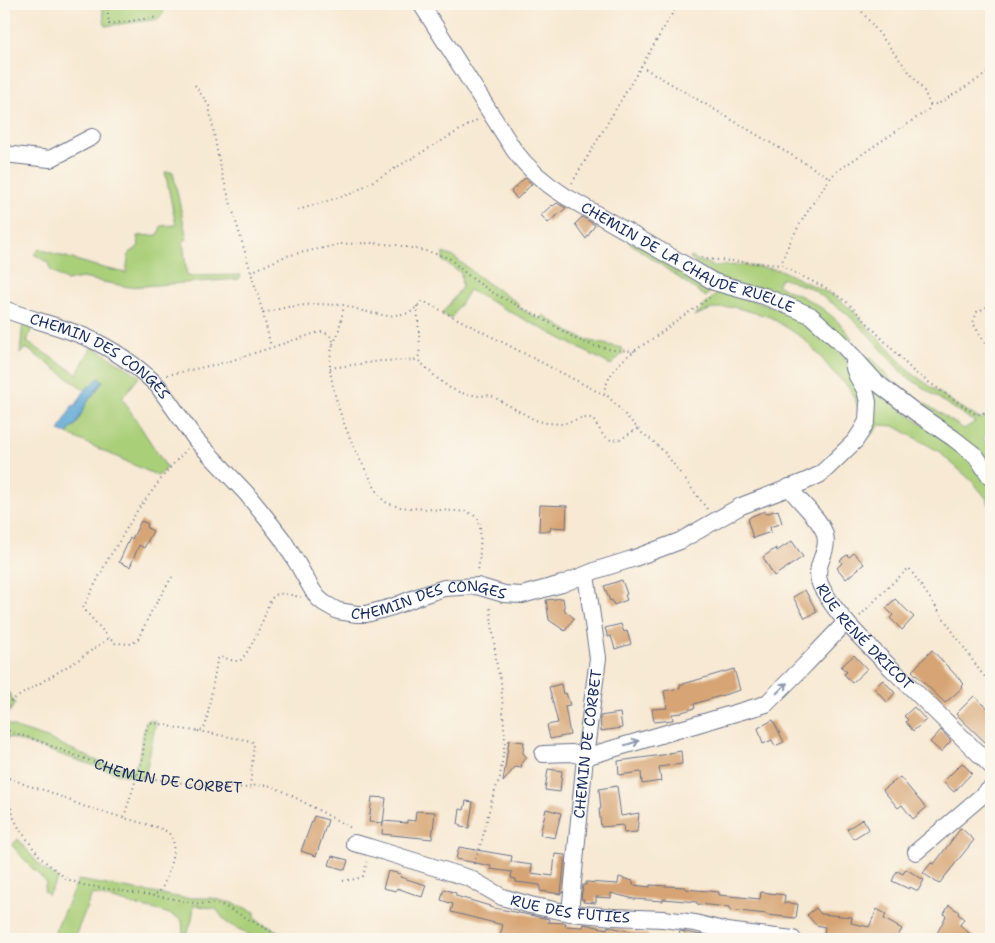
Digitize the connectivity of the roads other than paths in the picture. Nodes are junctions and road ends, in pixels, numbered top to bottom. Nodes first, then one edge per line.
1 (421, 4) edge
2 (92, 136) dead end
3 (4, 154) edge
4 (4, 309) edge
5 (854, 358) junction
6 (991, 478) edge
7 (789, 487) junction
8 (586, 575) junction
9 (847, 624) junction
10 (543, 754) dead end
11 (585, 757) junction
12 (991, 766) edge
13 (991, 788) edge
14 (358, 842) road end
15 (916, 852) dead end
16 (570, 912) junction
17 (793, 939) edge

1 - 5 street, CHEMIN DE LA CHAUDE RUELLE
2 - 3 street
4 - 8 street, CHEMIN DES CONGES
5 - 6 street, CHEMIN DE LA CHAUDE RUELLE
5 - 7 street, CHEMIN DES CONGES
7 - 8 street, CHEMIN DES CONGES
7 - 9 street, RUE RENÉ DRICOT
8 - 11 street, CHEMIN DE CORBET
11 -> 9 street
9 - 12 street, RUE RENÉ DRICOT
10 - 11 street
11 - 16 street, CHEMIN DE CORBET
13 - 15 street
14 - 16 street, RUE DES FUTIES
16 - 17 street, RUE DES FUTIES

